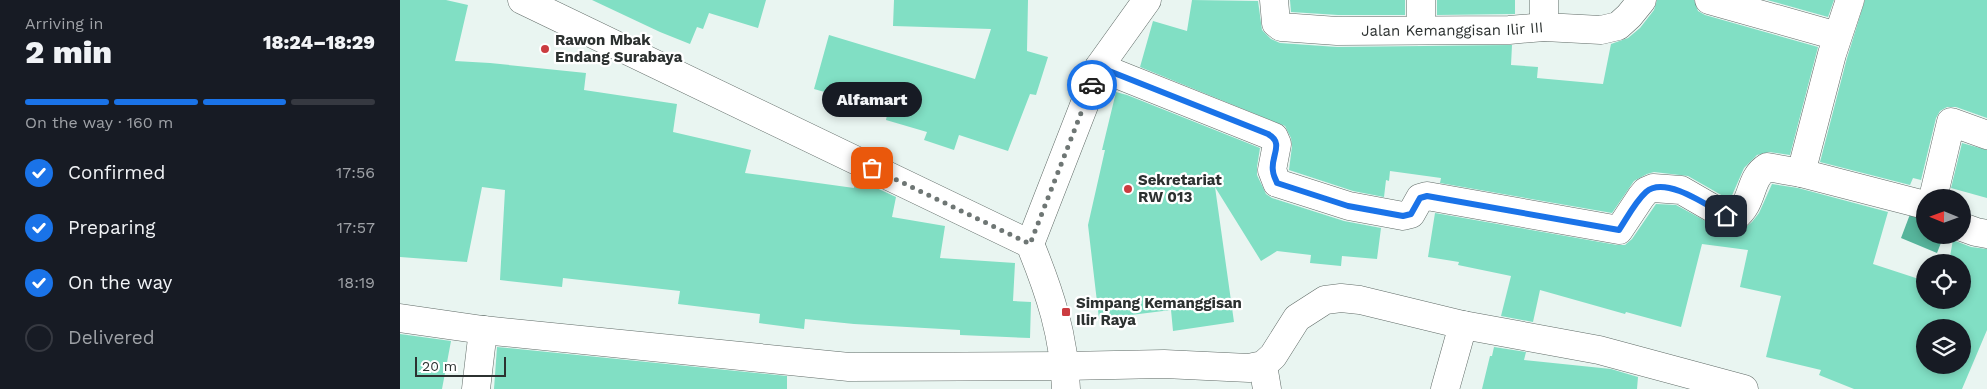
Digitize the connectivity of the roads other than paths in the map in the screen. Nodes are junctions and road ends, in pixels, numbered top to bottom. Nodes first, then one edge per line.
1 (522, 0) edge
2 (1147, 0) edge
3 (1274, 0) edge
4 (1421, 0) edge
5 (1544, 0) edge
6 (1642, 0) edge
7 (1710, 0) edge
8 (1850, 0) edge
9 (1544, 27) junction
10 (1421, 29) junction
11 (1837, 36) junction
12 (1099, 67) junction
13 (1987, 135) edge
14 (1801, 173) junction
15 (1935, 189) edge
16 (1916, 203) edge
17 (1971, 230) edge
18 (1987, 234) edge
19 (1030, 244) junction
20 (400, 318) edge
21 (1463, 325) junction
22 (483, 330) junction
23 (1265, 377) edge
24 (850, 378) edge
25 (1066, 378) edge
26 (1729, 387) edge
27 (476, 389) edge
28 (1446, 389) edge

1 - 19 street
2 - 12 street
3 - 10 street, Jalan Kemanggisan Ilir III
4 - 10 street
5 - 9 street
6 - 9 street, Jalan Kemanggisan Ilir III
7 - 11 street
8 - 11 street
9 - 10 street, Jalan Kemanggisan Ilir III
11 - 14 street
12 - 14 street
12 - 19 street
13 - 15 street
14 - 16 street
17 - 18 street
19 - 25 street
20 - 22 street
21 - 23 street
21 - 26 street
21 - 28 street
22 - 24 street
22 - 27 street
23 - 25 street
24 - 25 street

